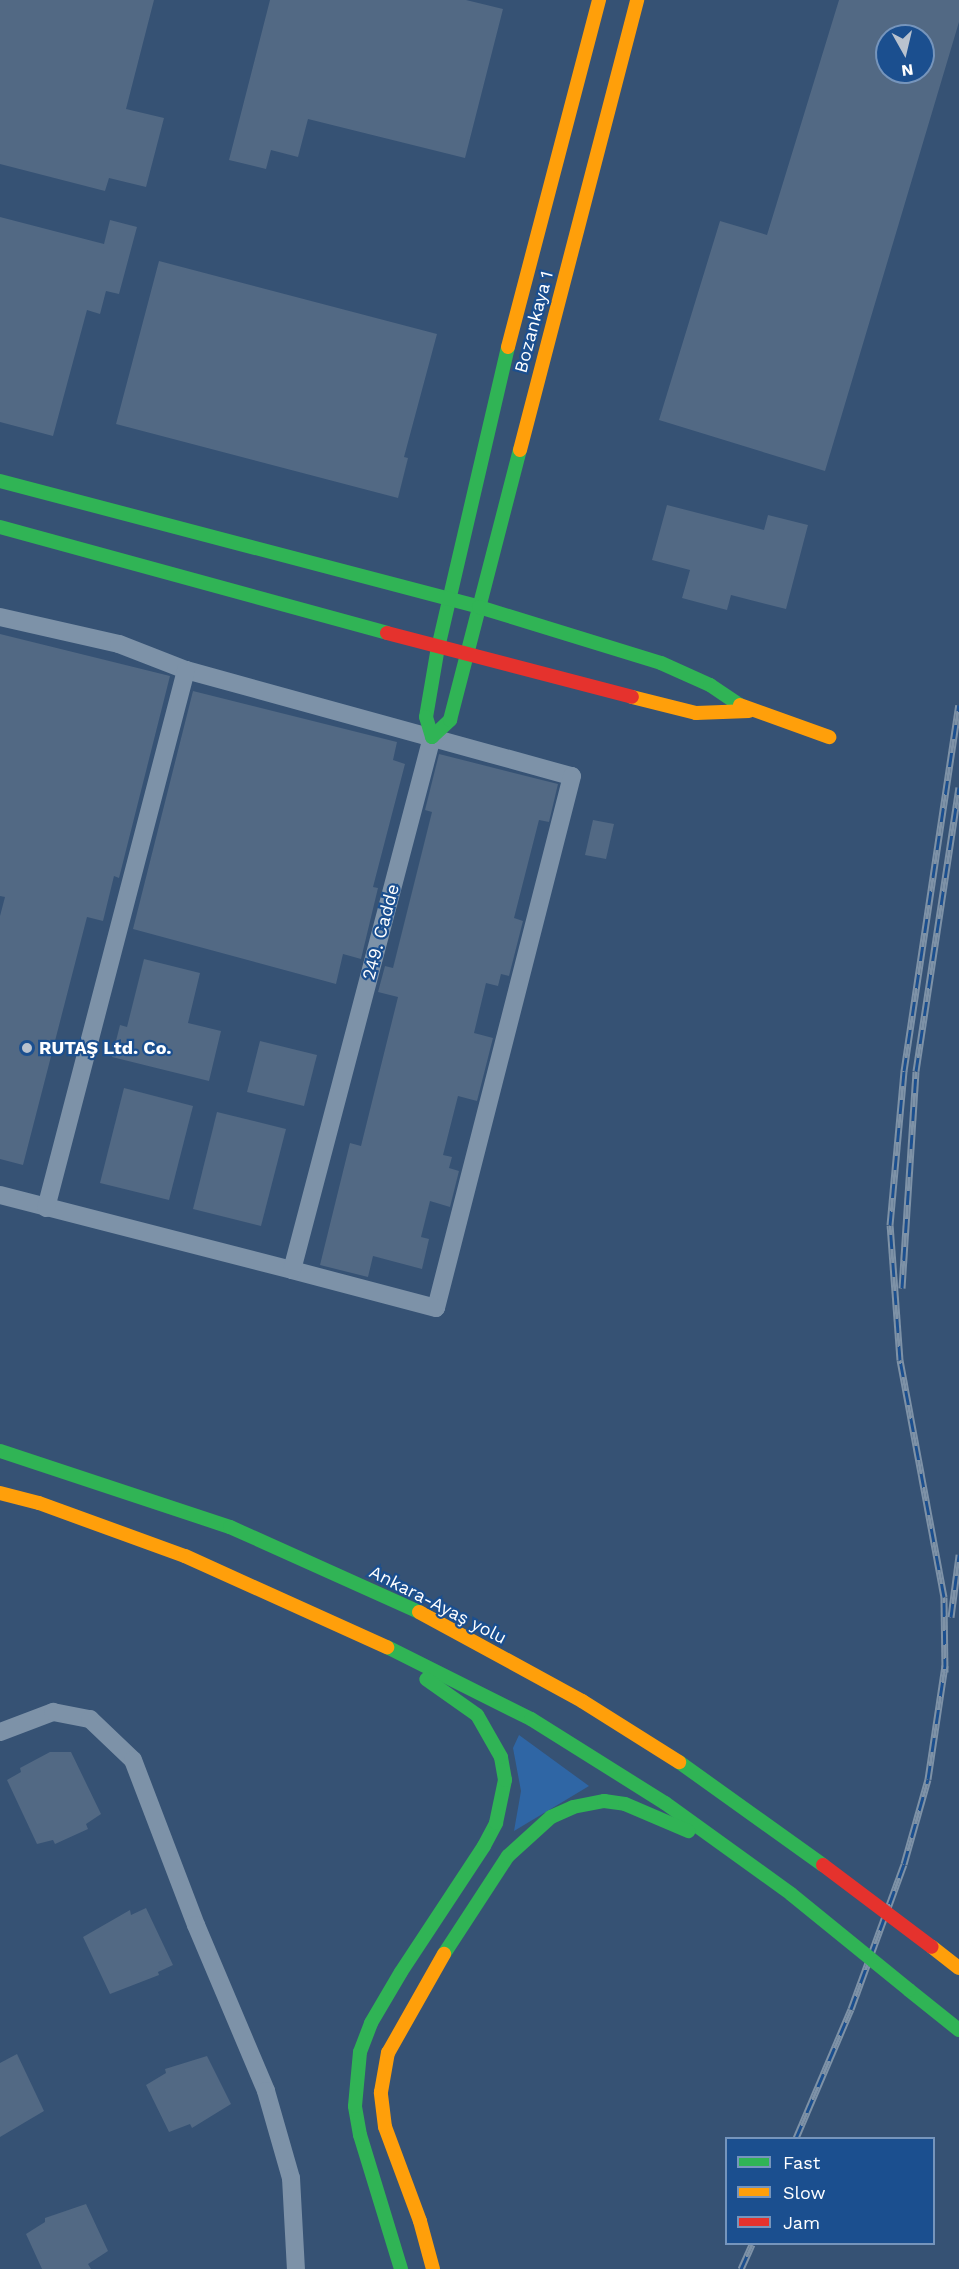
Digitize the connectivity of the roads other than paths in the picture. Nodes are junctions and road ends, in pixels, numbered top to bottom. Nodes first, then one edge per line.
1 (599, 0) edge
2 (637, 0) edge
3 (0, 481) edge
4 (0, 527) edge
5 (450, 598) junction
6 (479, 607) junction
7 (0, 617) edge
8 (438, 648) junction
9 (468, 654) junction
10 (186, 670) junction
11 (749, 711) junction
12 (432, 737) junction
13 (829, 737) dead end
14 (0, 1195) edge
15 (46, 1208) junction
16 (292, 1270) junction
17 (0, 1451) edge
18 (0, 1493) edge
19 (326, 1616) junction
20 (0, 1732) edge
21 (743, 1860) junction
22 (959, 1968) edge
23 (959, 2030) edge
24 (296, 2269) edge
25 (401, 2269) edge
26 (433, 2269) edge

1 - 5 main road
2 - 6 main road, Bozankaya 1
3 - 5 main road
4 - 8 main road
5 - 6 main road
5 - 8 main road
6 - 9 main road, Bozankaya 1
6 - 11 main road
7 - 10 street
8 - 9 main road
8 - 12 main road
9 - 11 main road
9 - 12 main road, Bozankaya 1
10 - 12 street
10 - 15 street
11 - 13 main road
12 - 16 street, 249. Cadde
12 - 16 street
14 - 15 street
15 - 16 street
17 - 22 main road, Ankara-Ayaş yolu, bridge
18 - 19 main road
19 - 21 main road
19 - 25 main road
20 - 24 street
21 - 23 main road, bridge
21 - 26 main road

